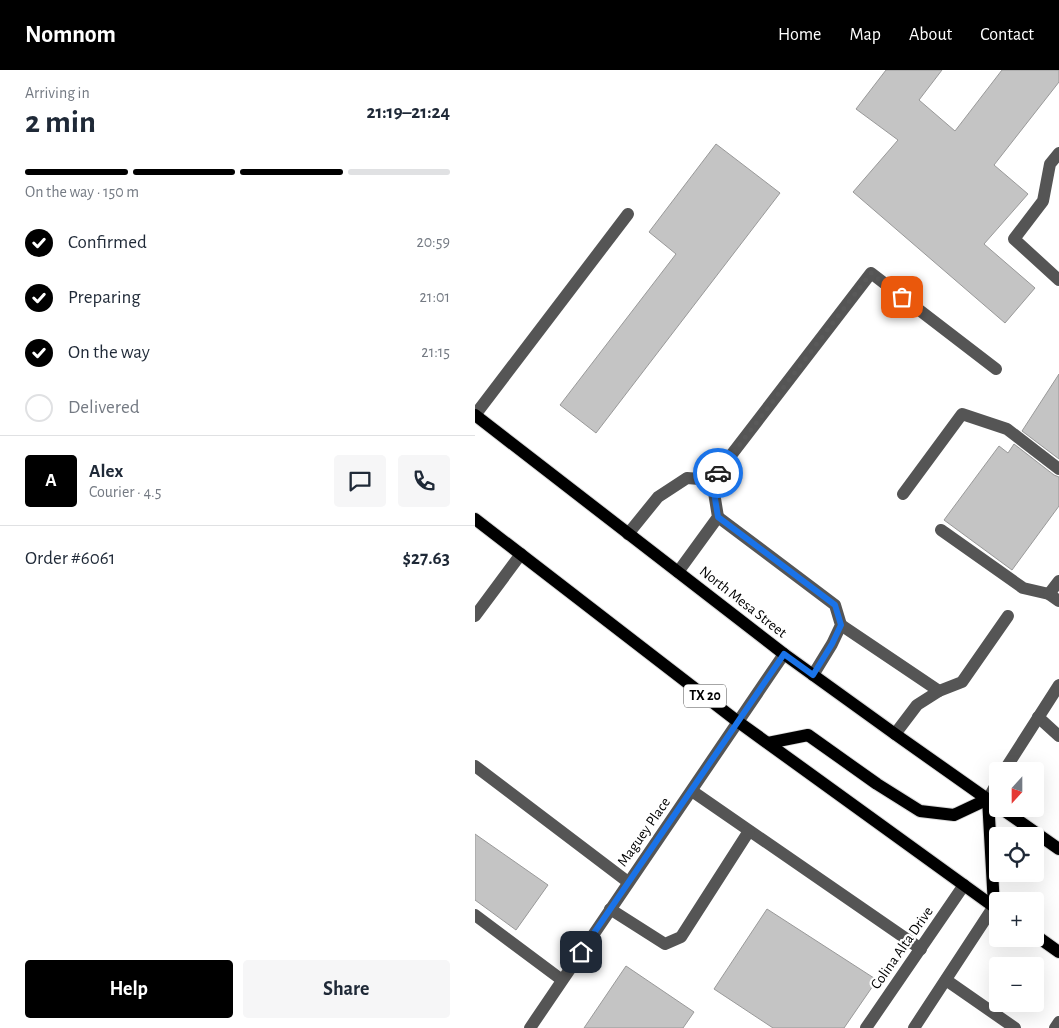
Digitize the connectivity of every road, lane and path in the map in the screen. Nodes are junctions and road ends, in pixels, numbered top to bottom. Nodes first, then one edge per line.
1 (1059, 154) edge
2 (628, 214) dead end
3 (1059, 280) edge
4 (996, 369) dead end
5 (475, 415) edge
6 (1059, 469) edge
7 (712, 480) junction
8 (903, 494) dead end
9 (718, 517) junction
10 (475, 519) edge
11 (941, 530) dead end
12 (628, 534) junction
13 (521, 554) junction
14 (678, 572) junction
15 (1059, 581) edge
16 (1054, 597) edge
17 (475, 616) edge
18 (1008, 616) dead end
19 (841, 625) junction
20 (784, 654) junction
21 (813, 675) junction
22 (1059, 685) edge
23 (939, 691) junction
24 (1038, 717) junction
25 (737, 721) junction
26 (895, 734) junction
27 (1059, 736) edge
28 (767, 743) junction
29 (1010, 762) edge
30 (475, 766) edge
31 (692, 791) junction
32 (989, 799) edge
33 (989, 803) edge
34 (993, 818) edge
35 (1015, 818) edge
36 (749, 831) junction
37 (1059, 849) edge
38 (628, 882) junction
39 (964, 886) junction
40 (996, 892) edge
41 (989, 903) edge
42 (610, 908) junction
43 (475, 915) edge
44 (989, 918) edge
45 (1044, 941) edge
46 (921, 949) junction
47 (1059, 952) edge
48 (562, 980) junction
49 (946, 980) junction
50 (1059, 1022) edge
51 (529, 1028) edge
52 (866, 1028) edge
53 (913, 1028) edge
54 (1015, 1028) edge
55 (1055, 1028) edge

1 - 3 street
2 - 5 street
4 - 7 street
5 - 12 main road, North Mesa Street
6 - 8 street
7 - 9 street
7 - 12 street
9 - 14 street
9 - 19 street
10 - 13 main road, TX 20
11 - 16 street
12 - 14 main road, North Mesa Street
13 - 17 street
13 - 25 main road, TX 20
14 - 20 main road, North Mesa Street
15 - 16 street
18 - 23 street
19 - 21 street
19 - 23 street
20 - 21 main road, North Mesa Street
20 - 25 street, Maguey Place
21 - 26 main road, North Mesa Street
22 - 24 street
23 - 26 street
24 - 27 street
24 - 29 street
25 - 28 main road, TX 20
25 - 31 street, Maguey Place
26 - 32 main road, North Mesa Street
28 - 33 main road
28 - 39 main road, TX 20
30 - 38 street
31 - 36 street
31 - 38 street, Maguey Place
34 - 40 main road
35 - 37 main road
36 - 42 street
36 - 46 street
38 - 42 street, Maguey Place
39 - 41 main road, TX 20
39 - 46 street, Colina Alta Drive
42 - 48 street, Maguey Place
43 - 48 street
44 - 49 street
45 - 47 main road
46 - 52 street, Colina Alta Drive
48 - 51 street, Maguey Place
49 - 53 street
49 - 54 street
50 - 55 street

